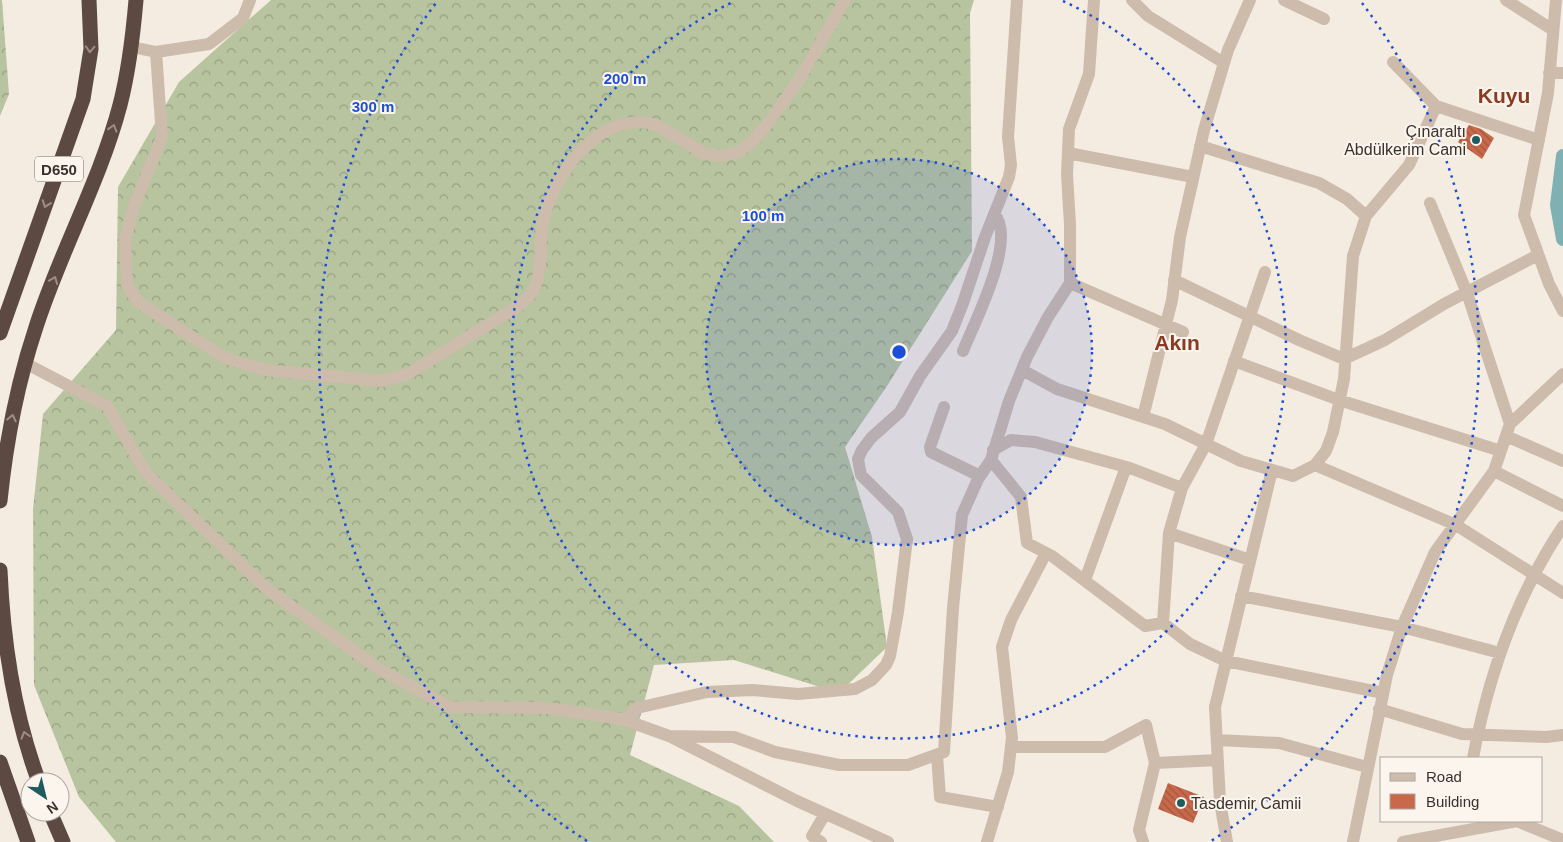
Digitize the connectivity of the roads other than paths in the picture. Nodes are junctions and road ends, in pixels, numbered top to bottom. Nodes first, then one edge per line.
1 (89, 0) edge
2 (136, 0) edge
3 (250, 0) edge
4 (845, 0) edge
5 (1017, 0) edge
6 (1094, 0) edge
7 (1132, 0) edge
8 (1250, 0) edge
9 (1284, 0) edge
10 (1506, 0) edge
11 (1556, 0) edge
12 (1324, 19) dead end
13 (1553, 30) junction
14 (132, 47) junction
15 (156, 52) junction
16 (1393, 62) dead end
17 (1224, 64) junction
18 (1549, 73) junction
19 (1563, 74) edge
20 (1436, 106) junction
21 (1540, 140) junction
22 (1200, 146) junction
23 (1068, 153) junction
24 (1193, 177) junction
25 (1430, 202) dead end
26 (994, 214) junction
27 (1366, 216) junction
28 (1538, 256) junction
29 (1265, 272) dead end
30 (1174, 280) junction
31 (1070, 283) junction
32 (1467, 293) junction
33 (1563, 311) edge
34 (1249, 316) junction
35 (1166, 323) junction
36 (1183, 332) dead end
37 (0, 333) edge
38 (963, 351) dead end
39 (1344, 359) junction
40 (1234, 361) junction
41 (25, 363) junction
42 (1022, 370) junction
43 (1563, 374) edge
44 (1339, 400) junction
45 (944, 407) dead end
46 (1143, 417) junction
47 (1508, 430) junction
48 (1206, 444) junction
49 (1501, 451) junction
50 (992, 455) junction
51 (1563, 461) edge
52 (1316, 465) junction
53 (1126, 467) junction
54 (1272, 470) junction
55 (1494, 471) junction
56 (980, 476) junction
57 (1182, 488) junction
58 (0, 501) edge
59 (1563, 506) edge
60 (1456, 526) junction
61 (1563, 526) edge
62 (1169, 533) junction
63 (1046, 553) junction
64 (1250, 560) junction
65 (0, 570) edge
66 (1534, 575) junction
67 (1085, 580) junction
68 (1563, 593) edge
69 (1241, 596) junction
70 (1163, 623) junction
71 (1402, 627) junction
72 (1500, 653) junction
73 (1226, 661) junction
74 (1383, 693) junction
75 (1379, 709) junction
76 (626, 720) junction
77 (1478, 735) junction
78 (1563, 735) edge
79 (669, 736) junction
80 (1217, 740) junction
81 (1011, 747) junction
82 (936, 755) junction
83 (1473, 757) edge
84 (1218, 760) junction
85 (0, 762) edge
86 (1155, 763) junction
87 (1367, 767) junction
88 (36, 772) edge
89 (998, 806) junction
90 (826, 814) junction
91 (54, 822) edge
92 (1506, 822) edge
93 (1519, 822) edge
94 (1460, 826) edge
95 (1562, 841) edge
96 (28, 842) edge
97 (63, 842) edge
98 (821, 842) edge
99 (888, 842) edge
100 (987, 842) edge
101 (1143, 842) edge
102 (1227, 842) edge
103 (1353, 842) edge
104 (1403, 842) edge

1 -> 37 highway, D650
2 - 14 highway, D650
3 - 15 street
4 - 15 street
5 - 26 street
6 - 23 street
7 - 17 street
8 - 17 street
9 - 12 street
10 - 13 street
11 - 13 street
13 - 18 street
14 - 15 street
41 -> 14 highway, D650
16 - 20 street
17 - 22 street
18 - 19 street
18 - 21 street
20 - 21 street
20 - 27 street
21 - 28 street
22 - 24 street
22 - 27 street
23 - 24 street
23 - 31 street
24 - 30 street
25 - 32 street
26 - 38 street
26 - 76 street
27 - 39 street
28 - 32 street
28 - 33 street
29 - 34 street
30 - 34 street
30 - 35 street
31 - 35 street
31 - 42 street
32 - 39 street
32 - 47 street
34 - 39 street
34 - 40 street
35 - 36 street
35 - 46 street
39 - 44 street
40 - 44 street
40 - 48 street
58 -> 41 highway, D650
41 - 76 street
42 - 46 street
42 - 50 street
43 - 47 street
44 - 49 street
44 - 52 street
45 - 56 street
46 - 48 street
47 - 49 street
47 - 51 street
48 - 54 street
48 - 57 street
49 - 55 street
50 - 53 street
50 - 56 street
50 - 63 street
52 - 54 street
52 - 60 street
53 - 57 street
53 - 67 street
54 - 64 street
55 - 59 street
55 - 60 street
56 - 82 street
57 - 62 street
60 - 66 street
60 - 71 street
61 - 66 street
62 - 64 street
62 - 70 street
63 - 67 street
63 - 81 street
64 - 69 street
88 -> 65 highway
66 - 68 street
66 - 72 street
67 - 70 street
69 - 71 street
69 - 73 street
70 - 73 street
71 - 72 street
71 - 74 street
72 - 77 street
73 - 74 street
73 - 80 street
74 - 75 street
75 - 77 street
75 - 87 street
76 - 79 street
77 - 78 street
77 - 83 street
79 - 82 street
79 - 90 street
80 - 84 street
80 - 87 street
81 - 86 street
81 - 89 street
82 - 89 street
84 - 86 street
84 - 102 street
85 - 96 highway
86 - 101 street
87 - 103 street
89 - 100 street
90 - 98 street
90 - 99 street
91 - 97 highway
92 - 94 street
93 - 95 street
94 - 104 street

